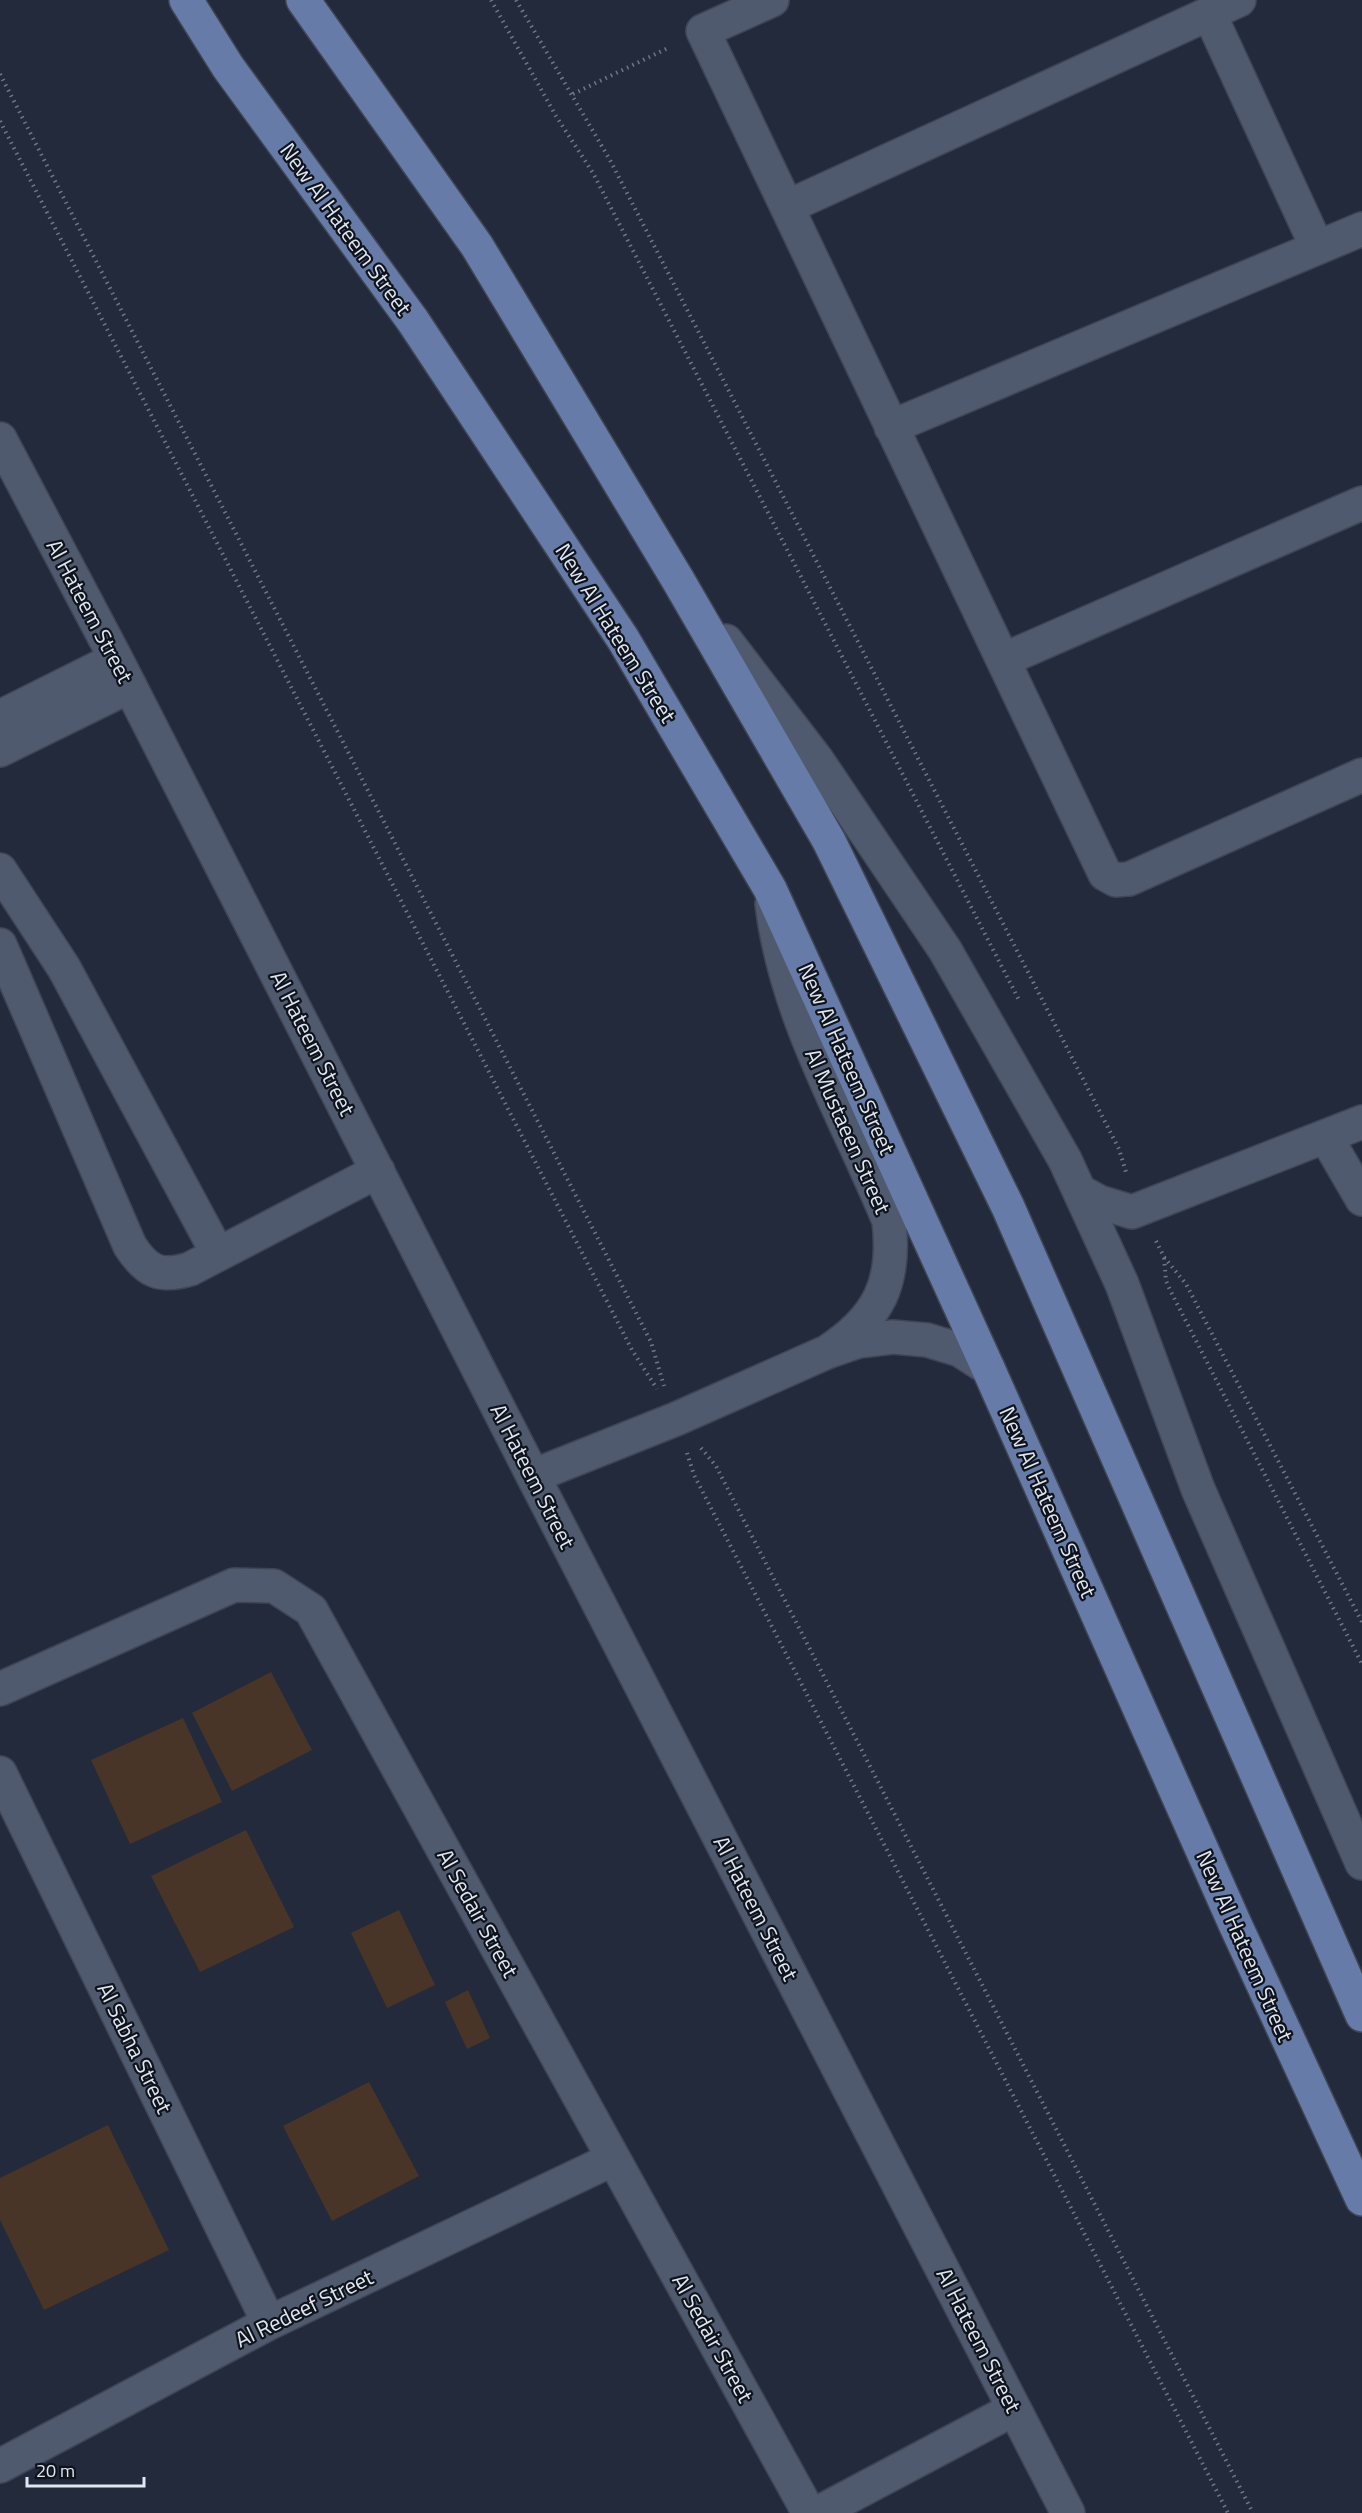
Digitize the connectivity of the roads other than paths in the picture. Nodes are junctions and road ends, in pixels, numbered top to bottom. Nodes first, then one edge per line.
1 (186, 0) edge
2 (303, 0) edge
3 (772, 0) edge
4 (1239, 0) edge
5 (1209, 13) junction
6 (787, 207) junction
7 (1362, 229) edge
8 (1317, 248) junction
9 (891, 427) junction
10 (0, 439) edge
11 (1362, 503) edge
12 (678, 580) junction
13 (1003, 660) junction
14 (123, 672) junction
15 (0, 717) edge
16 (0, 750) edge
17 (1362, 775) edge
18 (0, 870) edge
19 (770, 889) junction
20 (0, 945) edge
21 (1362, 1122) edge
22 (1326, 1137) junction
23 (378, 1172) junction
24 (1082, 1192) junction
25 (1362, 1198) edge
26 (1132, 1212) junction
27 (218, 1254) junction
28 (1122, 1284) junction
29 (827, 1352) junction
30 (988, 1368) junction
31 (533, 1476) junction
32 (0, 1689) edge
33 (0, 1773) edge
34 (1362, 1863) edge
35 (1362, 2015) edge
36 (613, 2159) junction
37 (1362, 2199) edge
38 (269, 2324) junction
39 (1014, 2409) junction
40 (0, 2466) edge
41 (809, 2513) edge
42 (818, 2513) edge
43 (1068, 2513) edge

1 - 19 main road, New Al Hateem Street
2 - 12 main road
3 - 6 street
4 - 5 street
5 - 6 street
5 - 8 street
6 - 9 street
7 - 8 street
8 - 9 street
9 - 13 street
10 - 14 street, Al Hateem Street
11 - 13 street
12 - 24 street
12 - 35 main road
13 - 17 street
14 - 15 street
14 - 16 street
14 - 23 street, Al Hateem Street
18 - 27 street
19 - 29 street, Al Mustaeen Street
19 - 30 main road, New Al Hateem Street
20 - 27 street
21 - 22 street
22 - 25 street
22 - 26 street
23 - 27 street
23 - 31 street, Al Hateem Street
24 - 26 street
24 - 28 street
26 - 28 street
28 - 34 street
29 - 30 street, Al Mustaeen Street
29 - 31 street, Al Mustaeen Street
30 - 37 main road, New Al Hateem Street
31 - 39 street, Al Hateem Street
32 - 36 street, Al Sedair Street
33 - 38 street, Al Sabha Street
36 - 38 street, Al Redeef Street
36 - 41 street, Al Sedair Street
38 - 40 street, Al Redeef Street
39 - 42 street
39 - 43 street, Al Hateem Street

